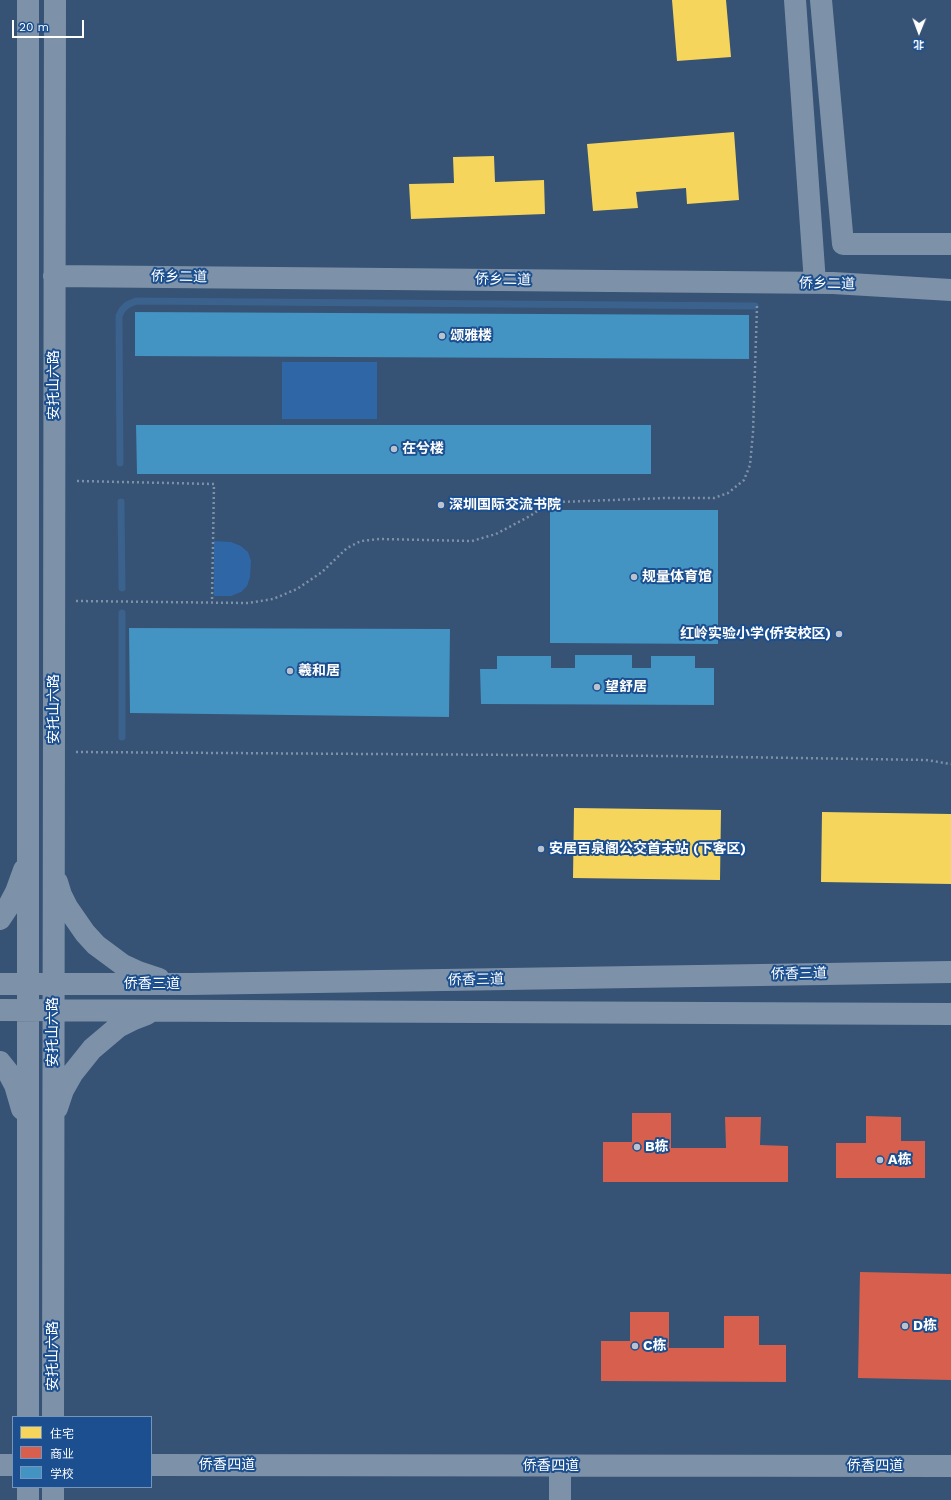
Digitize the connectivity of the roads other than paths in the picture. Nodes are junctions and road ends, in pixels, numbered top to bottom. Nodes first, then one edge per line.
1 (28, 0) edge
2 (55, 0) edge
3 (795, 0) edge
4 (821, 0) edge
5 (951, 244) edge
6 (54, 276) junction
7 (815, 283) junction
8 (951, 290) edge
9 (28, 841) junction
10 (54, 865) junction
11 (0, 919) edge
12 (951, 972) edge
13 (0, 984) edge
14 (28, 984) junction
15 (53, 984) junction
16 (190, 984) junction
17 (28, 1009) junction
18 (0, 1010) edge
19 (53, 1010) junction
20 (166, 1010) junction
21 (951, 1014) edge
22 (0, 1062) edge
23 (53, 1125) junction
24 (28, 1147) junction
25 (28, 1416) edge
26 (53, 1416) edge
27 (0, 1465) edge
28 (12, 1465) edge
29 (152, 1465) edge
30 (560, 1466) junction
31 (951, 1466) edge
32 (28, 1488) edge
33 (53, 1488) edge
34 (28, 1500) edge
35 (53, 1500) edge
36 (560, 1500) edge

1 - 9 street, 安托山六路
2 - 6 street, 安托山六路
3 - 7 street
4 - 5 street
6 - 7 street, 侨乡二道
6 - 10 street, 安托山六路
7 - 8 street, 侨乡二道
9 - 11 street
9 - 14 street, 安托山六路
10 - 15 street, 安托山六路
10 - 16 street
12 - 16 street, 侨香三道
13 - 14 street, 侨香三道
14 - 15 street, 侨香三道
14 - 17 street, 安托山六路
15 - 16 street, 侨香三道
15 - 19 street, 安托山六路
17 - 18 street, 侨香三道
17 - 19 street, 侨香三道
17 - 24 street, 安托山六路
19 - 20 street, 侨香三道
19 - 23 street, 安托山六路
20 - 21 street, 侨香三道
20 - 23 street
22 - 24 street
23 - 26 street, 安托山六路
24 - 25 street, 安托山六路
27 - 28 street
29 - 30 street, 侨香四道
30 - 31 street, 侨香四道
30 - 36 street
32 - 34 street
33 - 35 street

